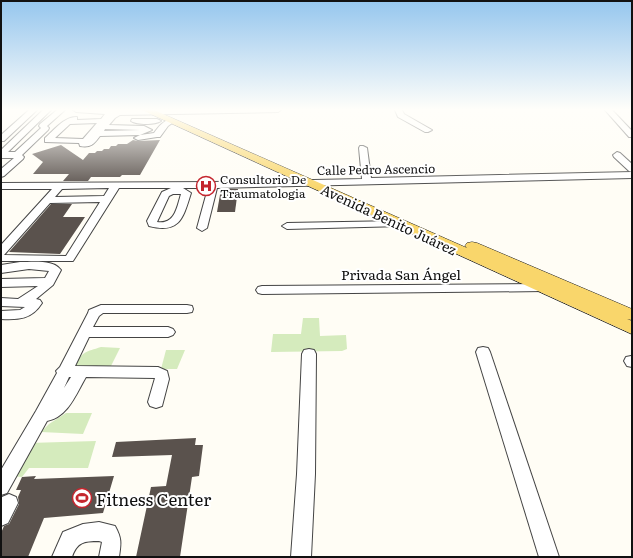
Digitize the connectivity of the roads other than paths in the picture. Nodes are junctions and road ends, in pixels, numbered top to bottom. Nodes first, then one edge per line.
1 (21, 136) edge
2 (37, 136) edge
3 (53, 136) edge
4 (59, 136) edge
5 (205, 136) edge
6 (209, 136) edge
7 (363, 148) dead end
8 (1, 155) edge
9 (17, 155) junction
10 (617, 155) dead end
11 (632, 169) edge
12 (1, 174) edge
13 (632, 174) edge
14 (367, 181) junction
15 (308, 182) junction
16 (324, 182) junction
17 (213, 184) junction
18 (60, 185) junction
19 (116, 185) junction
20 (1, 186) edge
21 (106, 199) junction
22 (47, 200) junction
23 (399, 224) junction
24 (287, 226) dead end
25 (202, 228) dead end
26 (1, 252) edge
27 (1, 258) edge
28 (69, 260) junction
29 (1, 269) edge
30 (48, 282) junction
31 (1, 283) edge
32 (540, 288) junction
33 (262, 290) dead end
34 (1, 302) edge
35 (19, 303) junction
36 (36, 303) junction
37 (187, 309) dead end
38 (629, 312) edge
39 (600, 314) junction
40 (1, 315) edge
41 (632, 328) edge
42 (84, 332) junction
43 (168, 332) dead end
44 (483, 352) dead end
45 (309, 354) dead end
46 (63, 371) junction
47 (80, 372) junction
48 (156, 402) dead end
49 (42, 416) junction
50 (4, 502) edge
51 (62, 557) edge
52 (109, 557) edge
53 (301, 557) edge
54 (549, 557) edge

1 - 8 street
2 - 9 street
3 - 4 street
5 - 15 main road, Avenida Benito Juárez
6 - 16 main road, Avenida Benito Juárez
7 - 14 street
8 - 9 street
9 - 12 street
10 - 11 street
13 - 14 street, Calle Pedro Ascencio
14 - 16 street, Calle Pedro Ascencio
15 - 16 street, Calle Pedro Ascencio
15 - 17 street, Calle Pedro Ascencio
15 - 23 main road, Avenida Benito Juárez
16 - 38 main road, Avenida Benito Juárez
17 - 19 street, Calle Pedro Ascencio
17 - 25 street
18 - 19 street, Calle Pedro Ascencio
18 - 20 street, Calle Pedro Ascencio
18 - 22 street
19 - 21 street
21 - 22 street
21 - 28 street
22 - 26 street
23 - 24 street
23 - 32 main road, Avenida Benito Juárez
27 - 28 street
28 - 36 street
29 - 30 street
30 - 31 street
30 - 35 street
32 - 33 street, Privada San Ángel
32 - 39 main road, Avenida Benito Juárez
34 - 35 street
35 - 36 street
36 - 40 street
37 - 42 street
38 - 39 street
39 - 41 main road, Avenida Benito Juárez
42 - 43 street
42 - 46 street
44 - 54 street
45 - 53 street
46 - 47 street
46 - 49 street
47 - 48 street
47 - 49 street
49 - 50 street
51 - 52 street

